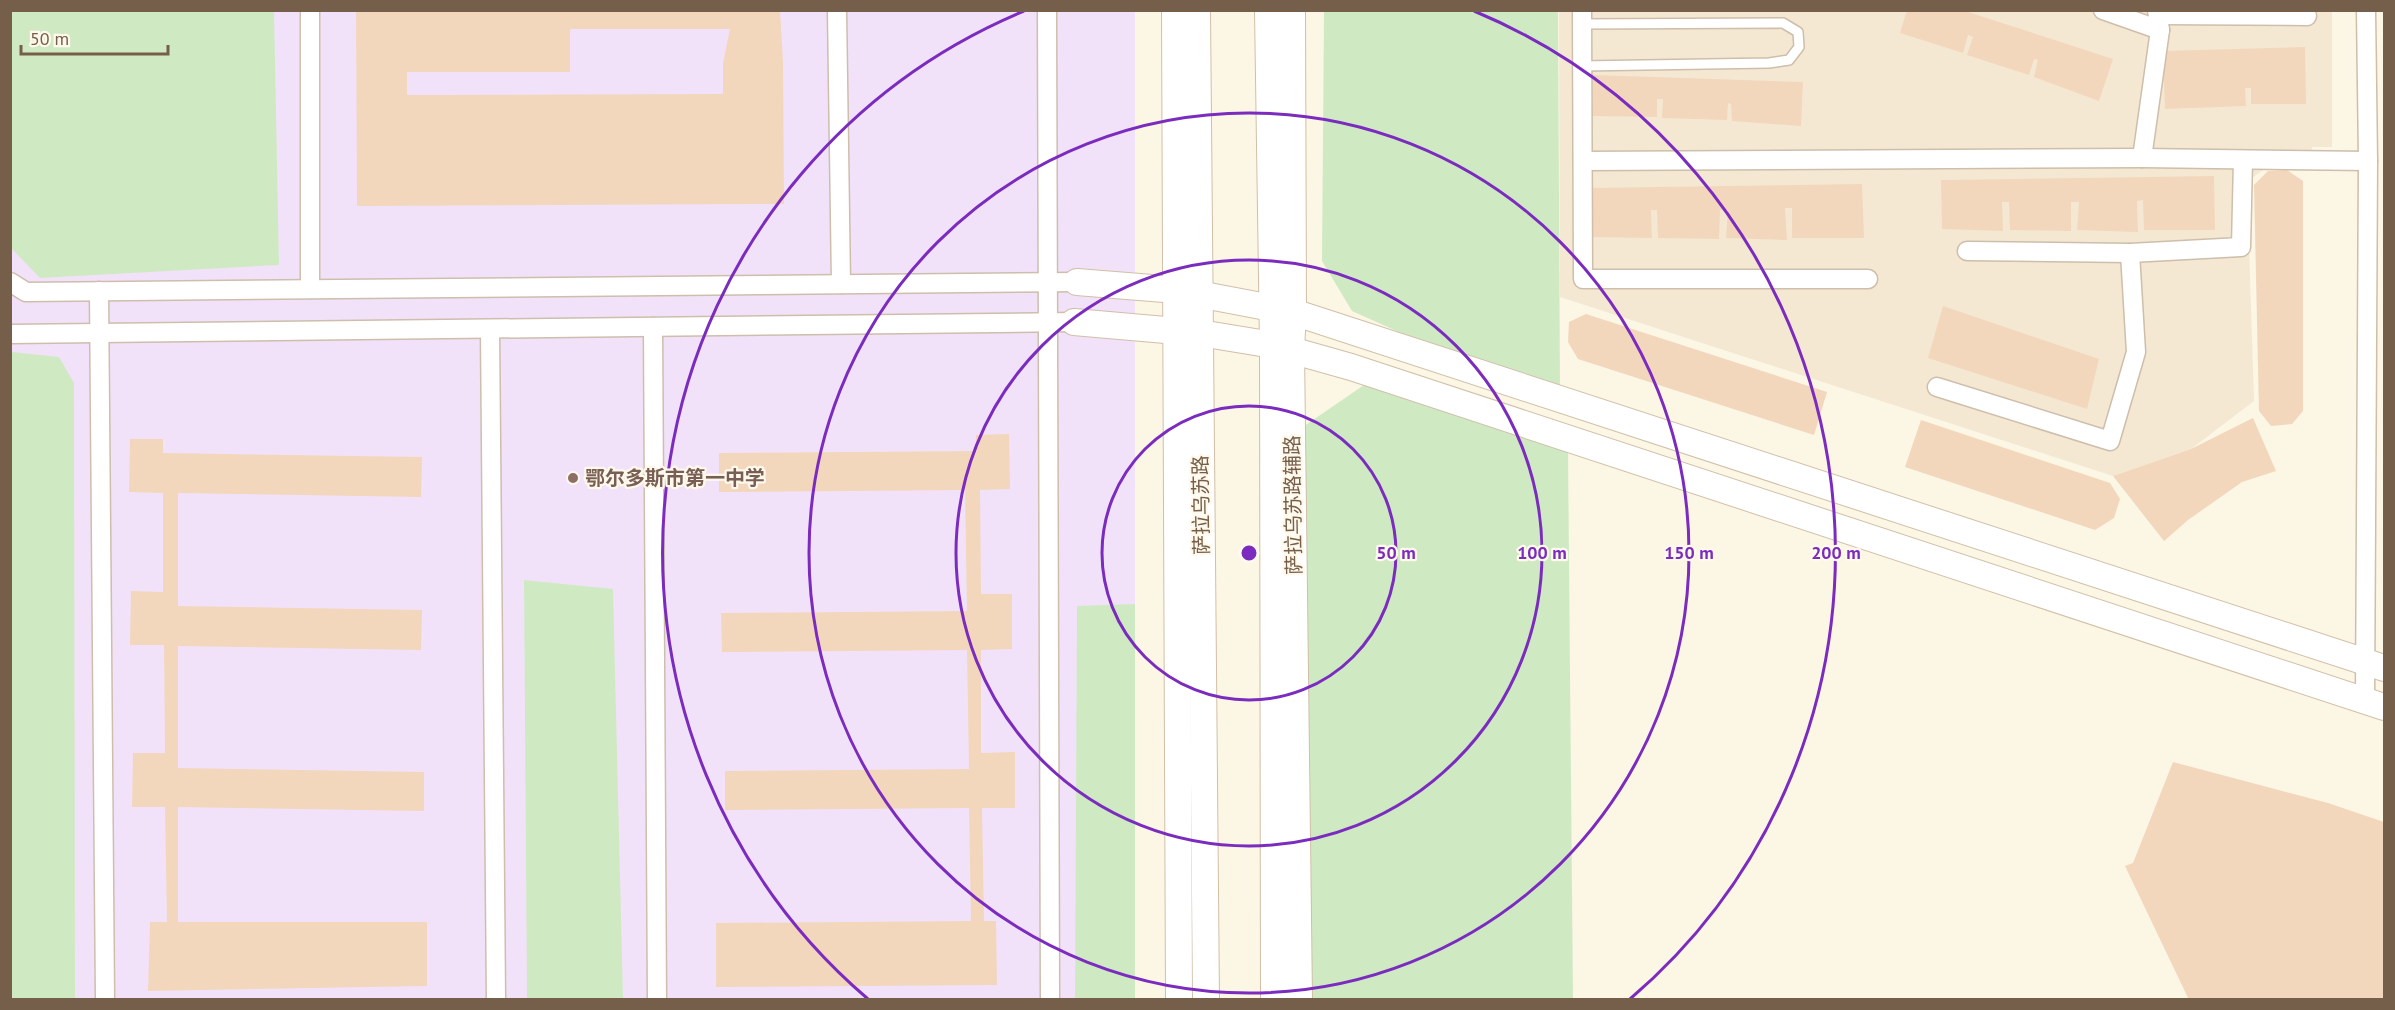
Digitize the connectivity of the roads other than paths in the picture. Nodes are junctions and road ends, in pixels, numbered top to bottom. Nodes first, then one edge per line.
1 (310, 10) edge
2 (837, 10) edge
3 (1047, 10) edge
4 (1175, 10) edge
5 (1197, 10) edge
6 (1268, 10) edge
7 (1292, 10) edge
8 (2103, 10) edge
9 (2366, 10) edge
10 (2307, 16) dead end
11 (1582, 17) edge
12 (2158, 18) edge
13 (1582, 66) junction
14 (2142, 158) junction
15 (2242, 160) junction
16 (1582, 161) junction
17 (2368, 161) junction
18 (1967, 251) dead end
19 (2130, 253) junction
20 (1868, 279) dead end
21 (10, 282) edge
22 (1077, 282) joint
23 (1049, 283) junction
24 (842, 284) junction
25 (310, 289) junction
26 (99, 291) junction
27 (1188, 292) junction
28 (1283, 310) junction
29 (1048, 322) junction
30 (1074, 322) joint
31 (653, 327) junction
32 (490, 329) junction
33 (1188, 332) junction
34 (10, 334) edge
35 (98, 334) junction
36 (1282, 348) junction
37 (1937, 387) dead end
38 (2375, 665) edge
39 (2375, 704) edge
40 (105, 999) edge
41 (496, 999) edge
42 (657, 999) edge
43 (1050, 999) edge
44 (1179, 999) edge
45 (1206, 999) edge
46 (1274, 999) edge
47 (1299, 999) edge

1 - 25 street
2 - 24 street
3 - 23 street
4 - 27 street
5 - 27 street, 萨拉乌苏路
6 - 28 street
7 - 28 street
8 - 12 street
9 - 17 street
10 - 12 street
11 - 13 street
11 - 13 lane
12 - 14 street
13 - 16 street
14 - 15 street
14 - 16 street
15 - 17 street
15 - 19 street
16 - 20 street
17 - 38 street
18 - 19 street
19 - 37 street
21 - 26 street
22 - 23 street
22 - 27 street
23 - 24 street
23 - 29 street
24 - 25 street
25 - 26 street
26 - 35 street
27 - 28 street
27 - 33 street, 萨拉乌苏路
28 - 36 street
28 - 38 street
29 - 30 street
29 - 31 street
29 - 43 street
30 - 33 street
31 - 32 street
31 - 42 street
32 - 35 street
32 - 41 street
33 - 36 street
33 - 44 street
33 - 45 street, 萨拉乌苏路
34 - 35 street
35 - 40 street
36 - 39 street
36 - 46 street
36 - 47 street, 萨拉乌苏路辅路
38 - 39 street

